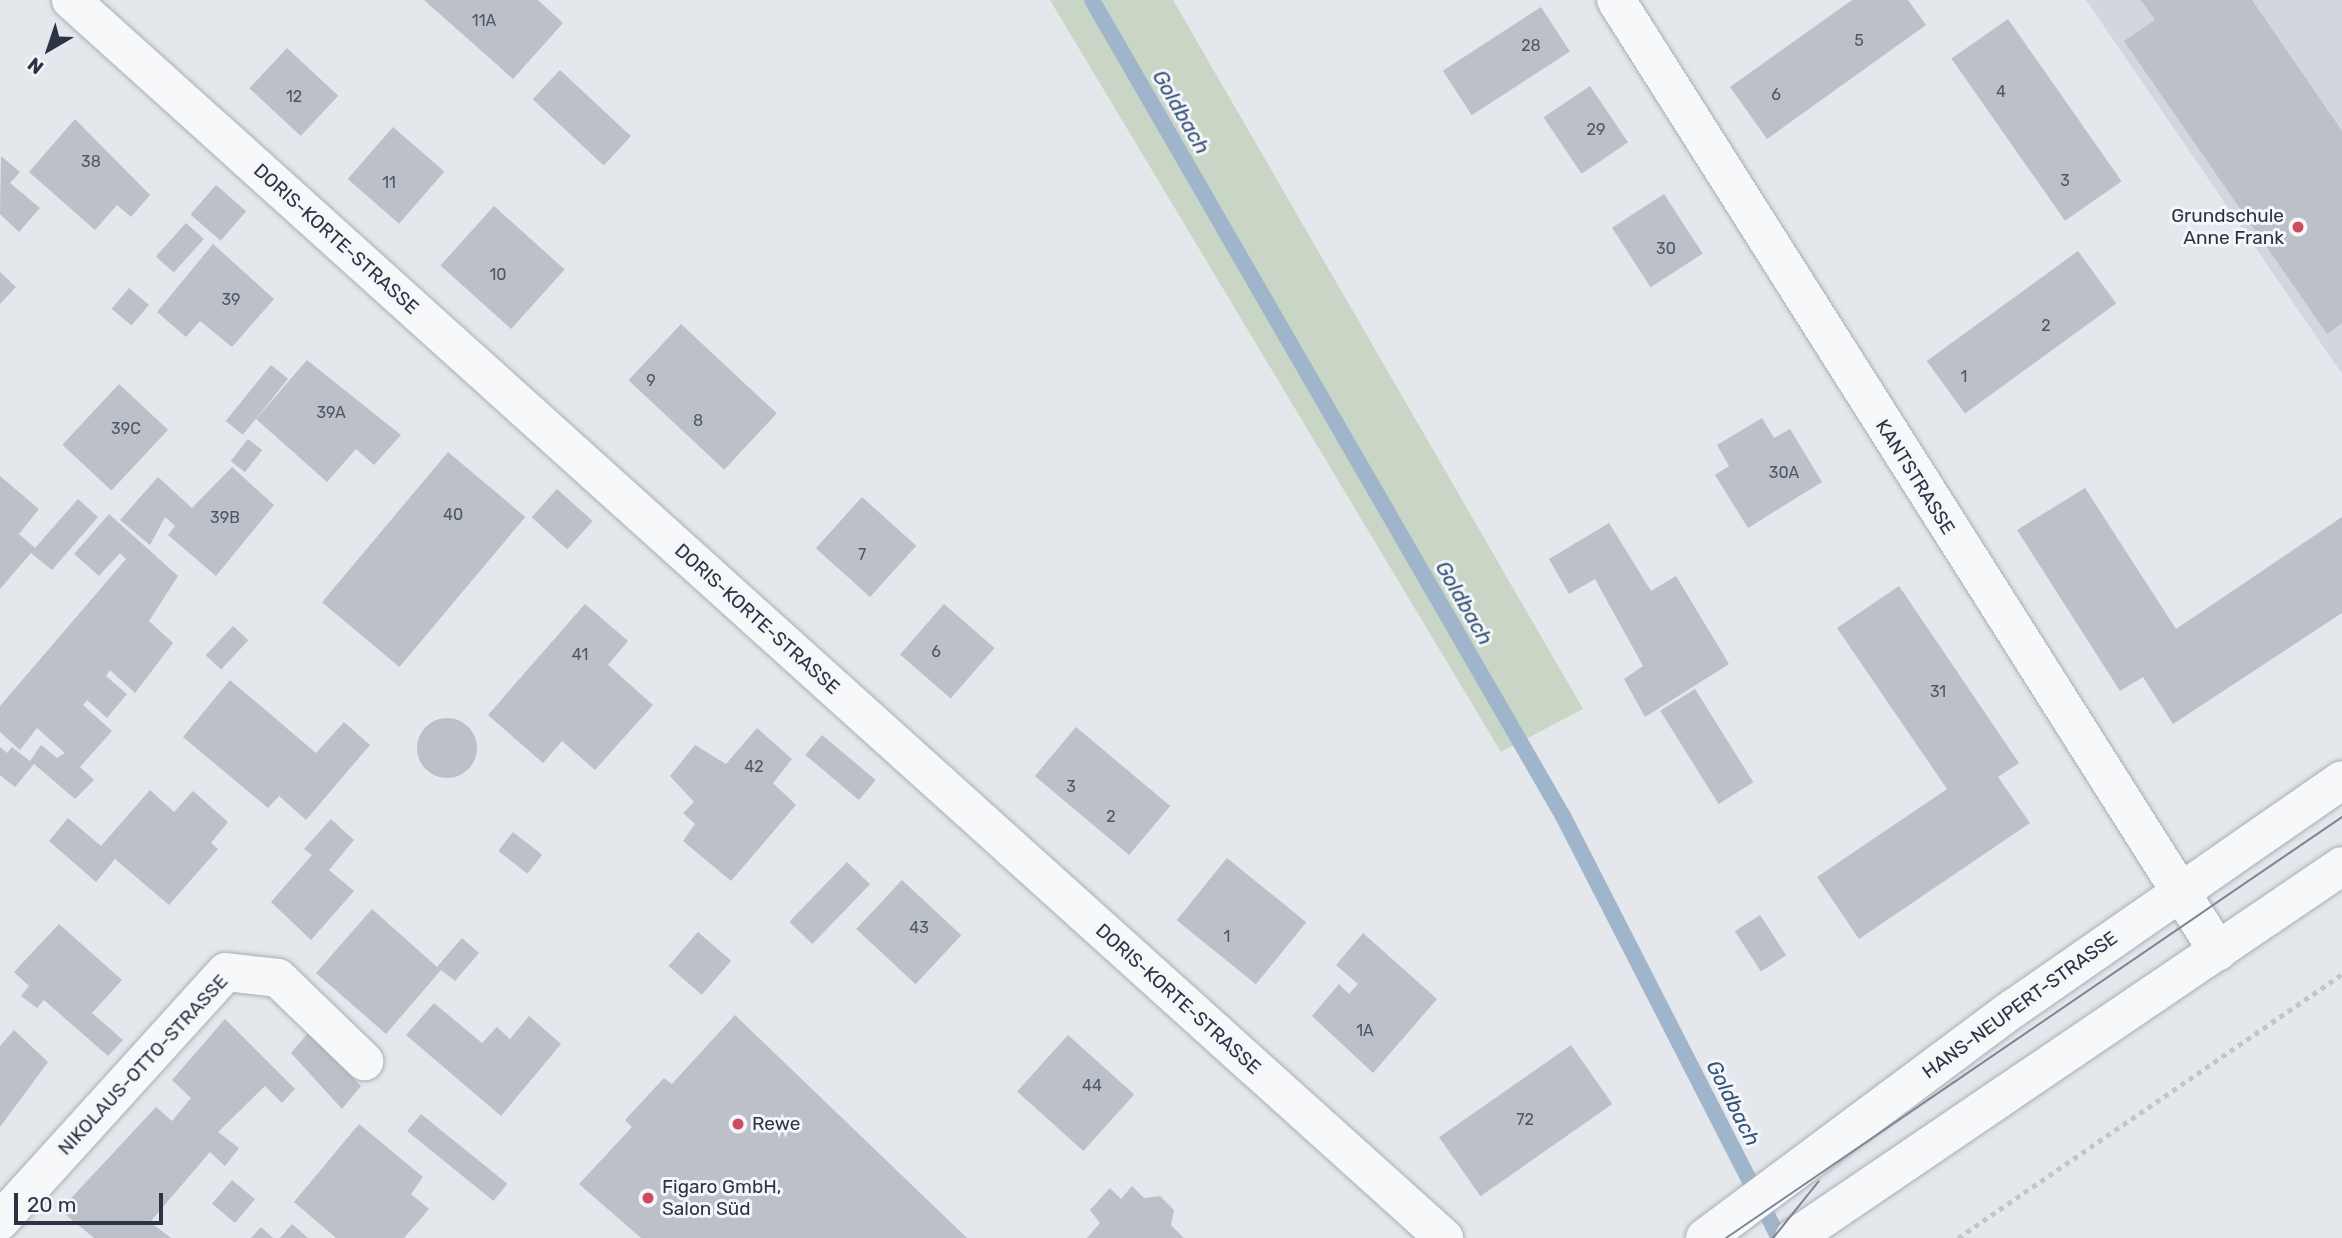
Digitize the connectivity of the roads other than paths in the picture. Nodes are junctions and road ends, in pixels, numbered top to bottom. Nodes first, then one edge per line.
1 (71, 0) edge
2 (1616, 0) edge
3 (2342, 780) edge
4 (2342, 866) edge
5 (2177, 892) junction
6 (2218, 951) junction
7 (364, 1061) dead end
8 (0, 1221) edge
9 (1806, 1229) edge
10 (19, 1238) edge
11 (1444, 1238) edge
12 (1705, 1238) edge

1 - 11 street, DORIS-KORTE-STRASSE
2 - 5 street, KANTSTRASSE
3 - 5 street, HANS-NEUPERT-STRASSE
4 - 6 street
5 - 6 street, KANTSTRASSE
5 - 12 street, HANS-NEUPERT-STRASSE
6 - 9 street
7 - 8 street, NIKOLAUS-OTTO-STRASSE
8 - 10 street, NIKOLAUS-OTTO-STRASSE

